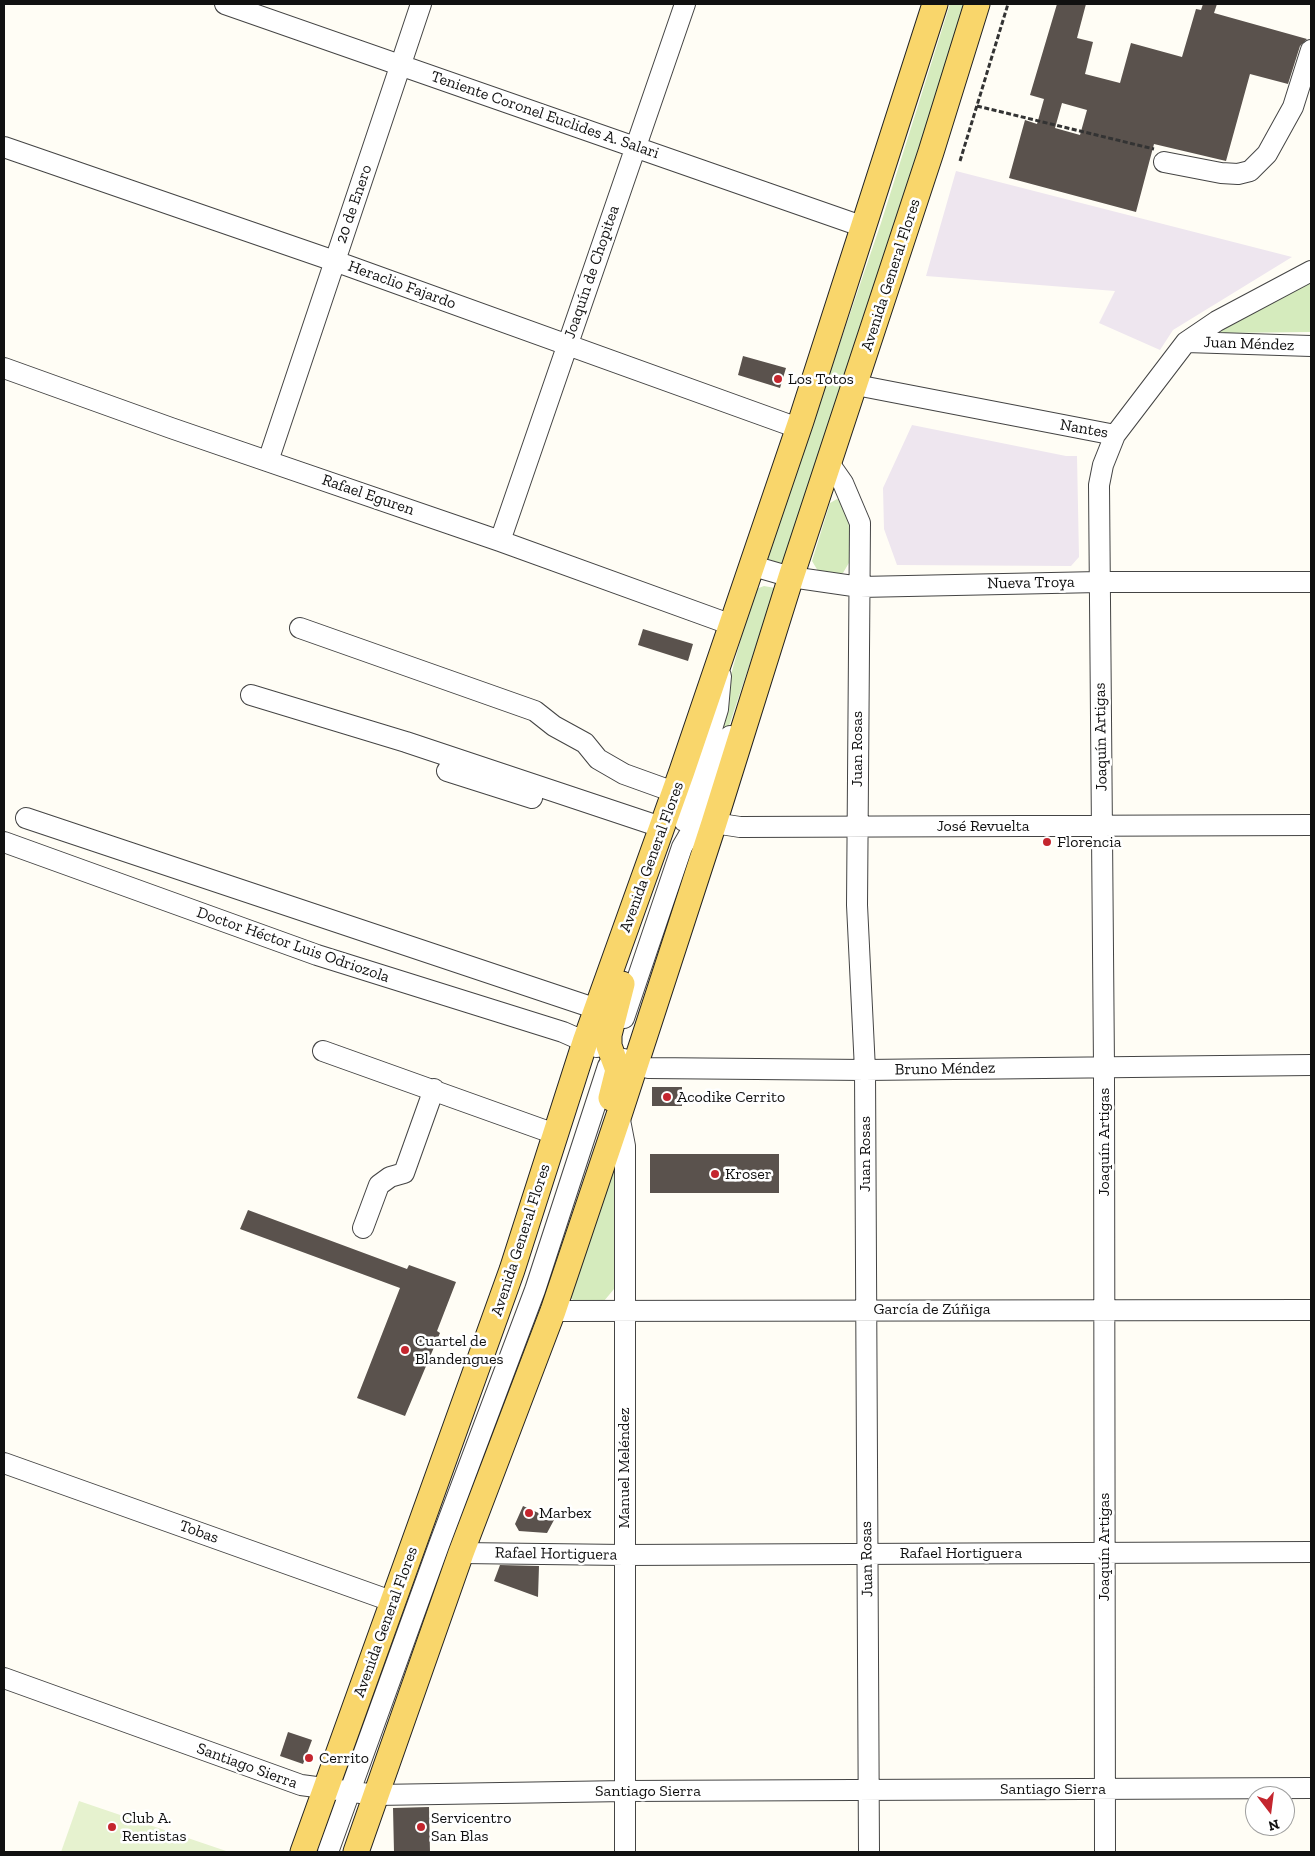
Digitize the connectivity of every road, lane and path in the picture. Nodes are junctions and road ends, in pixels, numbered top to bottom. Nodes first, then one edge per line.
1 (225, 4) edge
2 (421, 4) edge
3 (685, 4) edge
4 (935, 4) edge
5 (977, 4) edge
6 (1008, 4) edge
7 (1311, 50) edge
8 (400, 64) junction
9 (977, 106) junction
10 (4, 146) edge
11 (636, 147) junction
12 (960, 161) dead end
13 (1164, 162) joint
14 (864, 227) junction
15 (334, 262) junction
16 (1311, 271) edge
17 (1186, 342) junction
18 (567, 344) junction
19 (1311, 346) edge
20 (4, 368) edge
21 (856, 385) junction
22 (798, 428) junction
23 (1115, 435) junction
24 (268, 461) junction
25 (829, 463) junction
26 (500, 541) junction
27 (753, 566) junction
28 (791, 577) junction
29 (1099, 582) junction
30 (1311, 582) edge
31 (860, 586) junction
32 (732, 625) junction
33 (300, 628) dead end
34 (723, 654) junction
35 (251, 696) dead end
36 (746, 716) junction
37 (447, 771) dead end
38 (674, 792) junction
39 (26, 818) dead end
40 (714, 823) junction
41 (1311, 825) edge
42 (857, 826) junction
43 (1102, 827) junction
44 (659, 833) junction
45 (4, 842) edge
46 (682, 847) junction
47 (638, 895) junction
48 (597, 1009) junction
49 (585, 1042) junction
50 (323, 1051) dead end
51 (612, 1053) junction
52 (635, 1064) junction
53 (1311, 1066) edge
54 (1104, 1067) junction
55 (865, 1070) junction
56 (434, 1089) junction
57 (619, 1115) junction
58 (555, 1134) junction
59 (603, 1162) junction
60 (363, 1228) dead end
61 (865, 1309) junction
62 (624, 1310) junction
63 (1103, 1310) junction
64 (1311, 1310) edge
65 (553, 1311) junction
66 (4, 1463) edge
67 (1104, 1552) junction
68 (1311, 1552) edge
69 (461, 1553) junction
70 (867, 1554) junction
71 (624, 1556) junction
72 (394, 1602) junction
73 (4, 1678) edge
74 (1311, 1788) edge
75 (1105, 1789) junction
76 (337, 1790) junction
77 (869, 1790) junction
78 (626, 1791) junction
79 (376, 1796) junction
80 (359, 1850) edge
81 (303, 1852) edge
82 (328, 1852) edge
83 (626, 1852) edge
84 (869, 1852) edge
85 (1105, 1852) edge

1 - 8 street, Teniente Coronel Euclides A. Salari
2 - 8 street, 20 de Enero
3 - 11 street, Joaquín de Chopitea
4 - 14 main road, Avenida General Flores
5 - 21 main road, Avenida General Flores
6 - 9 path
7 - 13 street
8 - 11 street, Teniente Coronel Euclides A. Salari
8 - 15 street, 20 de Enero
9 - 12 path
9 - 13 path
10 - 15 street, Heraclio Fajardo
11 - 14 street, Teniente Coronel Euclides A. Salari
11 - 18 street, Joaquín de Chopitea
14 - 22 main road, Avenida General Flores
15 - 18 street, Heraclio Fajardo
15 - 24 street, 20 de Enero
16 - 17 street, Nantes
17 - 19 street, Juan Méndez
17 - 23 street, Nantes
18 - 22 street, Heraclio Fajardo
18 - 26 street, Joaquín de Chopitea
20 - 24 street, Rafael Eguren
21 - 23 street, Nantes
21 - 25 main road, Avenida General Flores
22 - 27 main road, Avenida General Flores
23 - 29 street, Joaquín Artigas
24 - 26 street, Rafael Eguren
25 - 28 main road, Avenida General Flores
25 - 31 street, Juan Rosas
26 - 32 street, Rafael Eguren
27 - 28 street, Nueva Troya
27 - 32 main road, Avenida General Flores
28 - 31 street, Nueva Troya
28 - 36 main road, Avenida General Flores
29 - 30 street, Nueva Troya
29 - 31 street, Nueva Troya
29 - 43 street, Joaquín Artigas
31 - 42 street, Juan Rosas
32 - 34 main road, Avenida General Flores
33 - 38 street
34 - 38 main road, Avenida General Flores
34 - 46 street, Avenida General Flores
35 - 44 street
36 - 40 main road, Avenida General Flores
36 - 46 street, Avenida General Flores
37 - 44 street
38 - 44 main road, Avenida General Flores
39 - 48 street
40 - 42 street, José Revuelta
40 - 52 main road, Avenida General Flores
41 - 43 street, José Revuelta
42 - 43 street, José Revuelta
42 - 55 street, Juan Rosas
43 - 54 street, Joaquín Artigas
44 - 47 main road, Avenida General Flores
45 - 49 street, Doctor Héctor Luis Odriozola
46 - 51 street, Avenida General Flores
47 - 48 main road, Avenida General Flores
47 - 51 main road
48 - 49 main road, Avenida General Flores
49 - 51 street, Bruno Méndez
49 - 58 main road, Avenida General Flores
50 - 56 street
51 - 52 street, Bruno Méndez
51 - 59 main road
51 - 76 street, Avenida General Flores
52 - 55 street, Bruno Méndez
52 - 57 main road, Avenida General Flores
53 - 54 street, Bruno Méndez
54 - 55 street, Bruno Méndez
54 - 63 street, Joaquín Artigas
55 - 61 street, Juan Rosas
56 - 58 street
56 - 60 street
57 - 59 main road, Avenida General Flores
57 - 62 street, Manuel Meléndez
58 - 72 main road, Avenida General Flores
59 - 65 main road, Avenida General Flores
61 - 62 street, García de Zúñiga
61 - 63 street, García de Zúñiga
61 - 70 street, Juan Rosas
62 - 65 street, García de Zúñiga
62 - 71 street, Manuel Meléndez
63 - 64 street, García de Zúñiga
63 - 67 street, Joaquín Artigas
65 - 69 main road, Avenida General Flores
66 - 72 street, Tobas
67 - 68 street, Rafael Hortiguera
67 - 70 street, Rafael Hortiguera
67 - 75 street, Joaquín Artigas
69 - 71 street, Rafael Hortiguera
69 - 79 main road, Avenida General Flores
70 - 71 street, Rafael Hortiguera
70 - 77 street, Juan Rosas
71 - 78 street, Manuel Meléndez
72 - 76 main road, Avenida General Flores
73 - 76 street, Santiago Sierra
74 - 75 street, Santiago Sierra
75 - 77 street, Santiago Sierra
75 - 85 street, Joaquín Artigas
76 - 79 street, Santiago Sierra
76 - 81 main road, Avenida General Flores
76 - 82 street, Avenida General Flores
77 - 78 street, Santiago Sierra
77 - 84 street, Juan Rosas
78 - 79 street, Santiago Sierra
78 - 83 street, Manuel Meléndez
79 - 80 main road, Avenida General Flores

